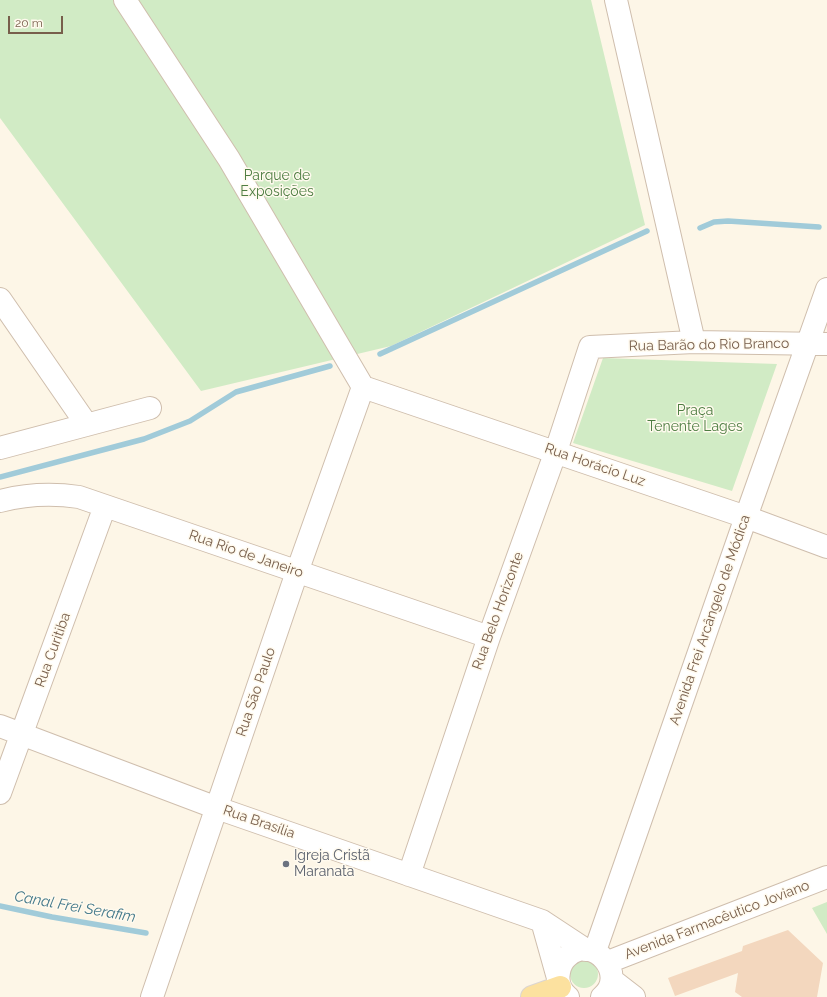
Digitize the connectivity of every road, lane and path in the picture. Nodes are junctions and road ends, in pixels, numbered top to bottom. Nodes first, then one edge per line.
1 (125, 0) edge
2 (616, 0) edge
3 (827, 289) edge
4 (0, 299) edge
5 (694, 342) junction
6 (818, 344) edge
7 (590, 348) joint
8 (363, 387) junction
9 (150, 408) dead end
10 (87, 424) junction
11 (0, 448) edge
12 (556, 452) junction
13 (0, 501) edge
14 (105, 506) junction
15 (746, 517) junction
16 (827, 547) edge
17 (297, 572) junction
18 (489, 637) junction
19 (0, 726) edge
20 (21, 735) junction
21 (0, 793) edge
22 (217, 808) junction
23 (409, 875) junction
24 (827, 877) edge
25 (542, 920) junction
26 (600, 968) edge
27 (562, 987) edge
28 (152, 997) edge
29 (532, 997) edge
30 (634, 997) edge

1 - 8 street
2 - 5 street
3 - 6 street, Avenida Frei Arcângelo de Módica
4 - 10 street
5 - 6 street, Rua Barão do Rio Branco
5 - 7 street, Rua Barão do Rio Branco
6 - 15 street, Avenida Frei Arcângelo de Módica
7 - 12 street, Rua Belo Horizonte
8 - 12 street, Rua Horácio Luz
8 - 17 street, Rua São Paulo
9 - 10 street
10 - 11 street
12 - 15 street, Rua Horácio Luz
12 - 18 street, Rua Belo Horizonte
13 - 14 street, Rua Rio de Janeiro
14 - 17 street, Rua Rio de Janeiro
14 - 20 street, Rua Curitiba
15 - 16 street, Rua Horácio Luz
15 - 26 street, Avenida Frei Arcângelo de Módica
17 - 18 street, Rua Rio de Janeiro
17 - 22 street, Rua São Paulo
18 - 23 street, Rua Belo Horizonte
19 - 20 street, Rua Brasília
20 - 21 street, Rua Curitiba
20 - 22 street, Rua Brasília
22 - 23 street, Rua Brasília
22 - 28 street, Rua São Paulo
23 - 25 street, Rua Brasília
24 - 26 street, Avenida Farmacêutico Joviano
25 - 26 street, Rua Brasília
25 - 27 street
26 - 27 street, Avenida Farmacêutico Joviano
26 - 30 street, Rua Brasília
27 - 29 main road

